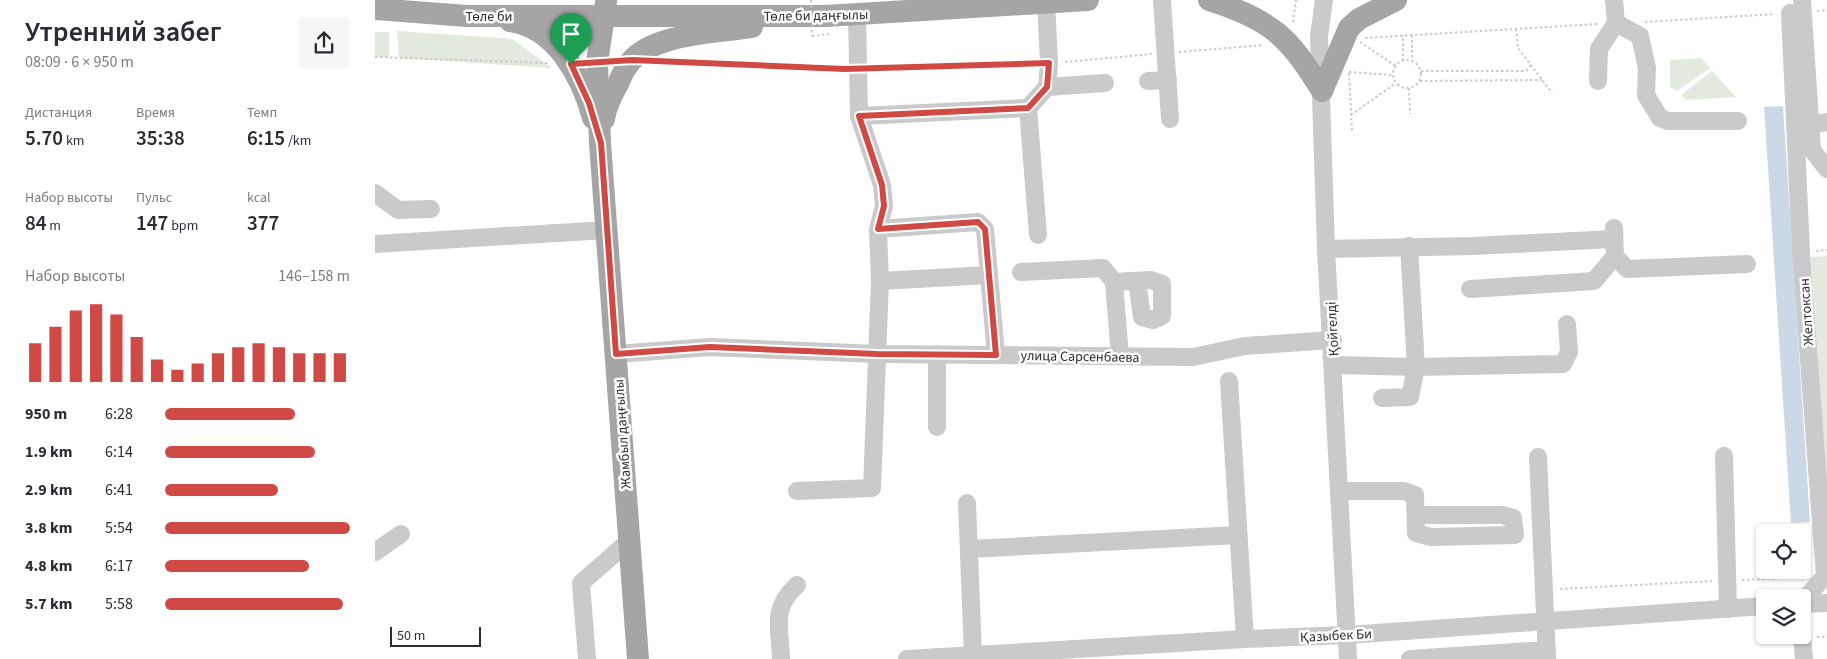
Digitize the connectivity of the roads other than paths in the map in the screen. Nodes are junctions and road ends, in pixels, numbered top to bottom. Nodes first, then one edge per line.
1 (501, 0) edge
2 (1087, 0) edge
3 (1162, 0) edge
4 (1209, 0) edge
5 (1324, 0) edge
6 (1396, 0) edge
7 (1614, 0) edge
8 (1802, 0) edge
9 (1045, 1) edge
10 (605, 8) edge
11 (818, 8) edge
12 (375, 9) edge
13 (431, 13) junction
14 (1790, 13) road end
15 (857, 14) junction
16 (467, 16) junction
17 (1616, 23) junction
18 (1168, 80) junction
19 (1148, 81) dead end
20 (1598, 81) dead end
21 (1105, 83) dead end
22 (1047, 87) junction
23 (1322, 91) junction
24 (1028, 108) junction
25 (859, 116) junction
26 (1170, 119) dead end
27 (1738, 121) dead end
28 (1819, 124) edge
29 (601, 143) junction
30 (1827, 169) edge
31 (375, 193) edge
32 (431, 209) dead end
33 (878, 229) junction
34 (607, 230) junction
35 (1038, 235) dead end
36 (1614, 241) junction
37 (375, 244) edge
38 (1409, 246) junction
39 (1326, 249) junction
40 (1747, 264) dead end
41 (1021, 272) dead end
42 (989, 274) junction
43 (880, 281) junction
44 (1137, 281) dead end
45 (1114, 282) junction
46 (1471, 290) dead end
47 (1567, 324) dead end
48 (1333, 340) junction
49 (616, 354) junction
50 (877, 354) junction
51 (937, 354) junction
52 (996, 355) junction
53 (1120, 356) junction
54 (1334, 366) junction
55 (1416, 367) junction
56 (1229, 381) dead end
57 (1382, 398) dead end
58 (937, 427) dead end
59 (1724, 456) dead end
60 (1538, 457) dead end
61 (797, 491) dead end
62 (1340, 492) junction
63 (967, 503) dead end
64 (1416, 515) junction
65 (401, 534) dead end
66 (1239, 535) junction
67 (629, 542) junction
68 (969, 549) junction
69 (375, 552) edge
70 (797, 585) dead end
71 (1811, 593) edge
72 (1811, 602) edge
73 (1827, 603) edge
74 (1756, 607) edge
75 (1728, 609) junction
76 (1545, 622) junction
77 (1347, 635) junction
78 (1245, 639) junction
79 (1803, 644) edge
80 (1088, 653) edge
81 (973, 655) junction
82 (1547, 655) edge
83 (948, 658) edge
84 (587, 659) edge
85 (638, 659) edge
86 (781, 659) edge
87 (907, 659) edge
88 (1348, 659) edge
89 (1410, 659) edge
90 (1804, 659) edge

1 - 13 main road
2 - 9 main road, Төле би даңғылы
3 - 18 street
4 - 23 main road
5 - 23 street, Қойгелді
6 - 23 main road
7 - 17 street
8 - 28 street
9 - 15 main road, Төле би даңғылы
9 - 22 street
10 - 11 main road, Төле би даңғылы
10 - 16 main road, Төле би
10 - 29 main road, Жамбыл даңғылы
11 - 15 main road, Төле би даңғылы
11 - 29 main road
12 - 13 main road, Төле би
13 - 16 main road, Төле би
14 - 71 street, Желтоксан
15 - 25 street
16 - 29 main road
17 - 20 street
17 - 27 street
18 - 19 street
18 - 26 street
21 - 22 street
22 - 24 street
23 - 39 street, Қойгелді
24 - 25 street
24 - 35 street
25 - 33 street
28 - 30 street
29 - 34 main road, Жамбыл даңғылы
31 - 32 street
33 - 42 street
33 - 43 street
34 - 37 street
34 - 49 main road, Жамбыл даңғылы
36 - 38 street
36 - 40 street
36 - 46 street
38 - 39 street
38 - 55 street
39 - 48 street, Қойгелді
41 - 45 street
42 - 43 street
42 - 52 street
43 - 50 street
44 - 45 street
45 - 53 street
47 - 55 street
48 - 53 street, улица Сарсенбаева
48 - 54 street, Қойгелді
49 - 50 street, улица Сарсенбаева
49 - 67 main road, Жамбыл даңғылы
50 - 51 street, улица Сарсенбаева
50 - 61 street
51 - 52 street, улица Сарсенбаева
51 - 58 street
52 - 53 street, улица Сарсенбаева
54 - 55 street
54 - 62 street, Қойгелді
55 - 57 street
56 - 66 street
59 - 75 street
60 - 76 street
62 - 64 street
62 - 77 street, Қойгелді
63 - 68 street
64 - 64 street
65 - 69 street
66 - 68 street
66 - 78 street
67 - 84 street
67 - 85 main road, Жамбыл даңғылы
68 - 81 street
70 - 86 street
72 - 73 street
74 - 75 street, Қазыбек Би
75 - 76 street, Қазыбек Би
76 - 77 street, Қазыбек Би
76 - 82 street
77 - 78 street, Қазыбек Би
77 - 88 street, Қойгелді
78 - 80 street, Қазыбек Би
79 - 90 street
80 - 81 street, Қазыбек Би
81 - 83 street, Қазыбек Би
82 - 89 street
83 - 87 street, Қазыбек Би

